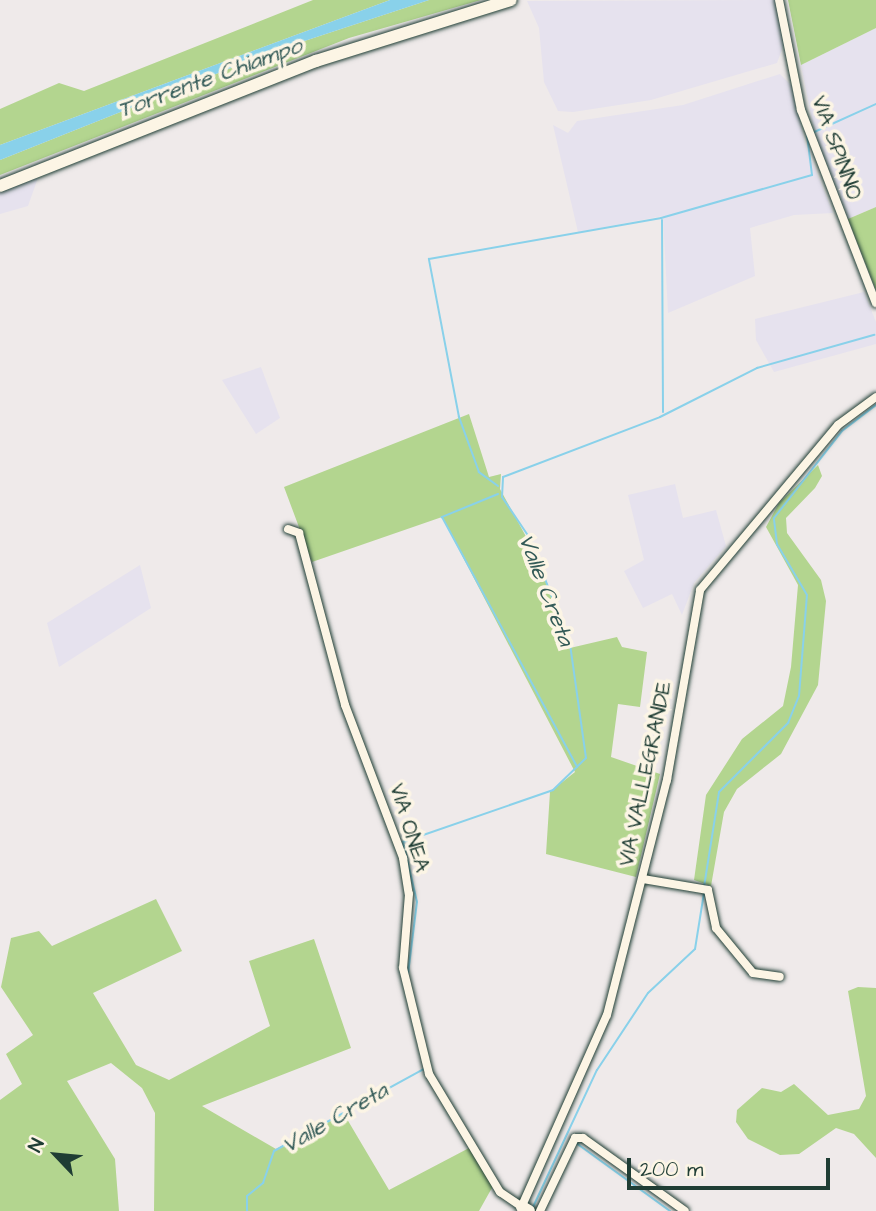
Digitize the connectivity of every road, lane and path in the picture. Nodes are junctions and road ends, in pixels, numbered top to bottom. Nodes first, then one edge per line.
1 (511, 0) edge
2 (779, 0) edge
3 (0, 186) edge
4 (876, 303) edge
5 (876, 397) edge
6 (288, 529) dead end
7 (643, 879) junction
8 (780, 977) dead end
9 (524, 1210) edge
10 (540, 1211) edge
11 (685, 1211) edge

1 - 3 main road
2 - 4 street, VIA SPINNO
5 - 7 street, VIA VALLEGRANDE
6 - 9 street, VIA ONEA
7 - 8 street
7 - 9 street, VIA VALLEGRANDE
10 - 11 street

